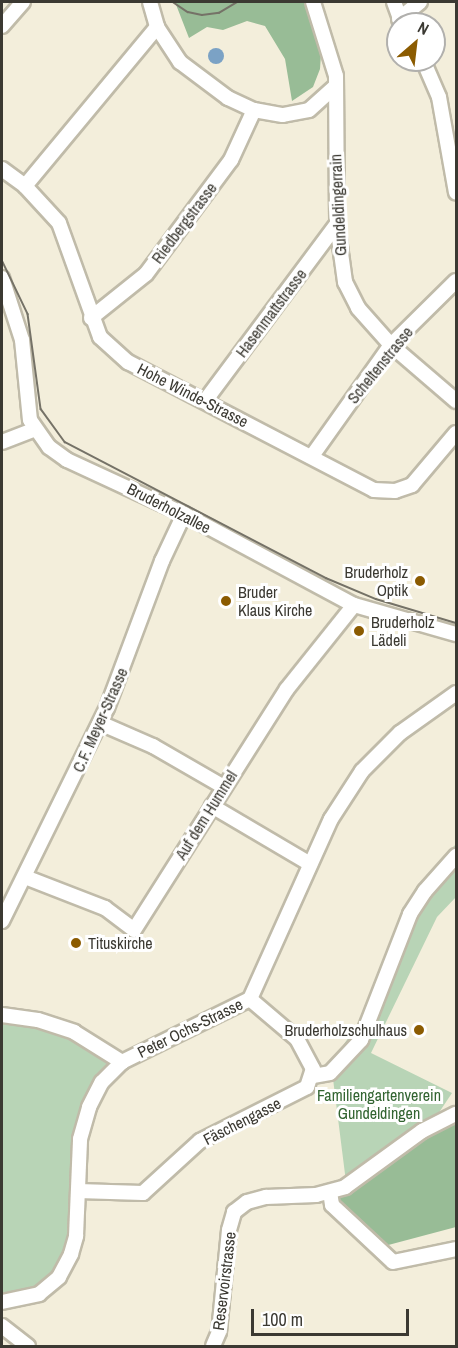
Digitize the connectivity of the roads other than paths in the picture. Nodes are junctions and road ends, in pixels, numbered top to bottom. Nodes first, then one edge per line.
1 (23, 2) edge
2 (150, 2) edge
3 (313, 2) edge
4 (2, 26) edge
5 (157, 27) junction
6 (428, 72) edge
7 (336, 86) junction
8 (254, 110) junction
9 (451, 137) edge
10 (2, 169) edge
11 (25, 186) junction
12 (456, 192) edge
13 (337, 225) junction
14 (2, 278) edge
15 (456, 281) edge
16 (91, 318) junction
17 (391, 345) junction
18 (205, 401) junction
19 (456, 401) edge
20 (34, 430) junction
21 (456, 433) edge
22 (2, 442) edge
23 (312, 456) junction
24 (184, 514) junction
25 (354, 605) junction
26 (456, 634) edge
27 (456, 693) edge
28 (100, 723) junction
29 (224, 787) junction
30 (212, 806) junction
31 (456, 856) edge
32 (310, 864) junction
33 (25, 877) junction
34 (2, 921) edge
35 (250, 999) junction
36 (2, 1015) edge
37 (122, 1062) junction
38 (313, 1076) junction
39 (456, 1114) edge
40 (78, 1191) junction
41 (330, 1192) junction
42 (456, 1249) edge
43 (2, 1302) edge
44 (2, 1326) edge
45 (28, 1347) edge
46 (213, 1347) edge

1 - 4 street
2 - 5 street
3 - 7 street, Gundeldingerrain
5 - 8 street
5 - 11 street
6 - 9 street
7 - 8 street
7 - 13 street, Gundeldingerrain
8 - 16 street, Riedbergstrasse
9 - 12 street
10 - 11 street, Hohe Winde-Strasse
11 - 16 street, Hohe Winde-Strasse
13 - 17 street, Gundeldingerrain
13 - 18 street, Hasenmattstrasse
14 - 20 street
15 - 17 street, Scheltenstrasse
16 - 18 street, Hohe Winde-Strasse
17 - 19 street, Gundeldingerrain
17 - 23 street, Scheltenstrasse
18 - 23 street, Hohe Winde-Strasse
20 - 22 street
20 - 24 street, Bruderholzallee
21 - 23 street, Hohe Winde-Strasse
24 - 25 street, Bruderholzallee
24 - 28 street, C.F. Meyer-Strasse
25 - 26 street, Bruderholzallee
25 - 29 street, Auf dem Hummel
27 - 32 street, Peter Ochs-Strasse
28 - 29 street
28 - 33 street, C.F. Meyer-Strasse
29 - 30 street, Auf dem Hummel
30 - 32 street
30 - 33 street, Auf dem Hummel
31 - 38 street, Fäschengasse
32 - 35 street, Peter Ochs-Strasse
33 - 34 street, C.F. Meyer-Strasse
35 - 37 street, Peter Ochs-Strasse
35 - 38 street
36 - 37 street
37 - 40 street, Peter Ochs-Strasse
38 - 40 street, Fäschengasse
39 - 41 street, Reservoirstrasse
40 - 43 street, Peter Ochs-Strasse
41 - 42 street
41 - 46 street, Reservoirstrasse
44 - 45 street

